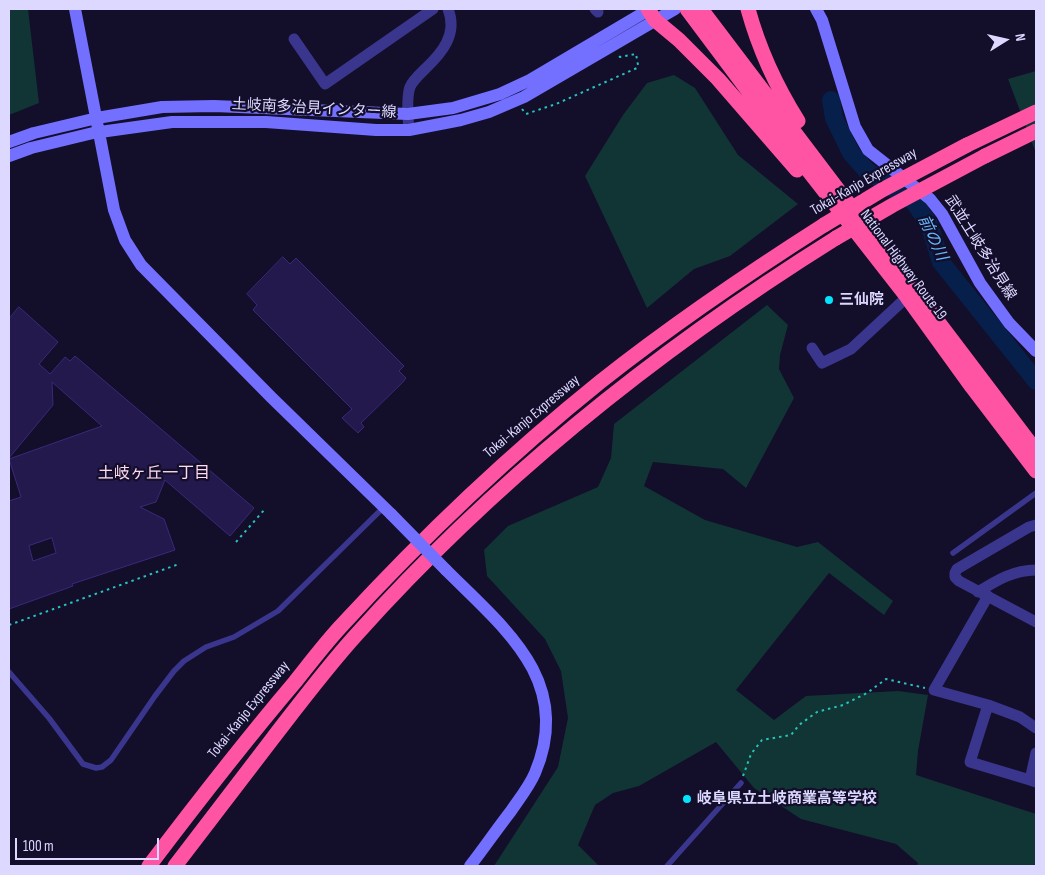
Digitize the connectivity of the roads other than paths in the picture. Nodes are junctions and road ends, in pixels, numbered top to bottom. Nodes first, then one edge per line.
1 (74, 9) edge
2 (433, 9) edge
3 (448, 9) edge
4 (675, 9) edge
5 (748, 9) edge
6 (816, 9) edge
7 (650, 12) edge
8 (696, 12) edge
9 (294, 38) dead end
10 (1036, 112) edge
11 (408, 114) junction
12 (97, 118) junction
13 (409, 130) junction
14 (1036, 131) edge
15 (100, 132) junction
16 (9, 142) edge
17 (9, 156) edge
18 (850, 224) junction
19 (894, 264) junction
20 (907, 297) junction
21 (812, 348) dead end
22 (1036, 351) edge
23 (1036, 451) edge
24 (1036, 471) edge
25 (1036, 493) edge
26 (387, 510) junction
27 (1036, 525) edge
28 (953, 553) dead end
29 (1036, 570) edge
30 (983, 594) junction
31 (1036, 622) edge
32 (9, 672) edge
33 (988, 705) junction
34 (1036, 728) edge
35 (1036, 753) edge
36 (1033, 781) edge
37 (741, 783) road end
38 (148, 866) edge
39 (174, 866) edge
40 (470, 866) edge
41 (667, 866) edge

1 - 12 main road
2 - 9 street
3 - 11 street
4 - 7 main road
5 - 19 highway
6 - 22 main road, 武並土岐多治見線
7 - 11 main road, 土岐南多治見インター線
7 - 13 main road, 土岐南多治見インター線
7 - 18 highway
8 - 18 highway, National Highway Route 19
8 - 19 highway, National Highway Route 19
10 - 38 highway, Tokai-Kanjo Expressway, bridge
11 - 12 main road, 土岐南多治見インター線
11 - 13 street
12 - 15 main road
12 - 16 main road, 土岐南多治見インター線
13 - 15 main road, 土岐南多治見インター線
14 - 39 highway, bridge
15 - 17 main road, 土岐南多治見インター線
15 - 26 main road
18 - 20 highway, National Highway Route 19
19 - 23 highway, National Highway Route 19
20 - 21 street
20 - 24 highway, National Highway Route 19
25 - 28 lane
26 - 32 lane
26 - 40 main road, bridge
27 - 30 street
29 - 30 street
30 - 31 street
30 - 33 street
33 - 34 street
33 - 36 street
35 - 36 street
37 - 41 lane

